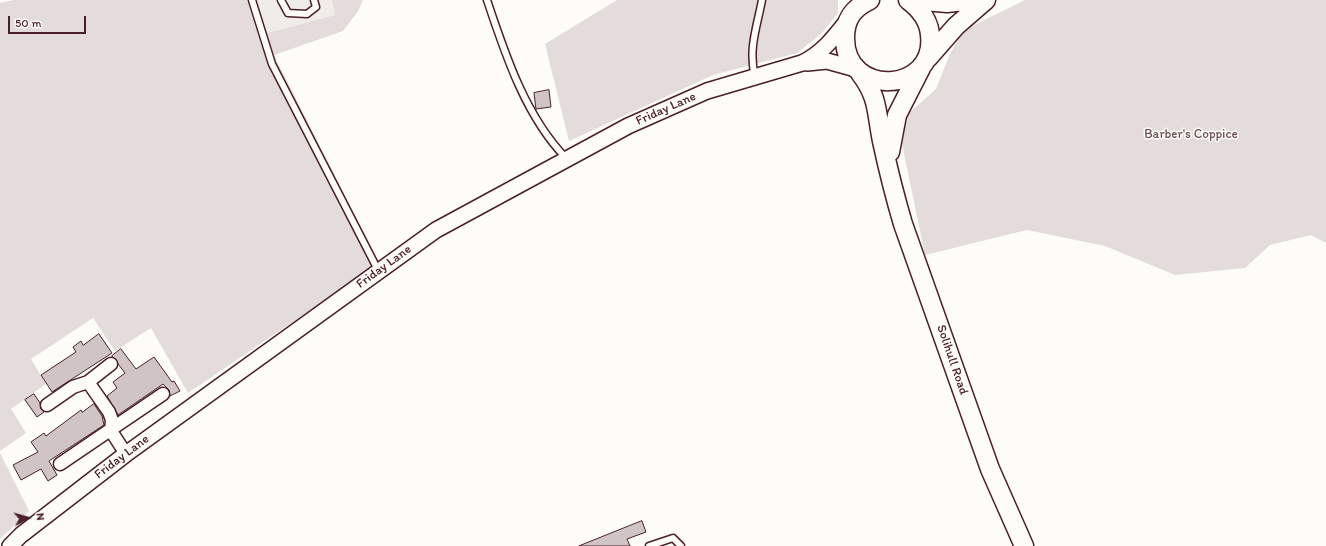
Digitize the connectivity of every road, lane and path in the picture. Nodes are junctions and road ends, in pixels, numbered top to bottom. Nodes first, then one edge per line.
1 (252, 0) edge
2 (281, 0) edge
3 (314, 0) edge
4 (487, 0) edge
5 (762, 0) edge
6 (870, 0) edge
7 (908, 0) edge
8 (912, 0) edge
9 (972, 0) edge
10 (986, 0) edge
11 (850, 12) edge
12 (802, 63) junction
13 (924, 63) junction
14 (858, 71) junction
15 (755, 77) junction
16 (567, 159) junction
17 (889, 171) junction
18 (379, 272) junction
19 (110, 364) dead end
20 (88, 382) junction
21 (163, 394) dead end
22 (47, 405) dead end
23 (111, 431) junction
24 (126, 454) junction
25 (60, 464) dead end
26 (10, 546) edge
27 (649, 546) edge
28 (681, 546) edge
29 (1024, 546) edge

1 - 18 lane
2 - 3 lane
4 - 16 lane
5 - 15 lane
6 - 11 main road
7 - 13 main road
8 - 9 main road
10 - 13 main road
11 - 12 street, Friday Lane
11 - 14 main road, Solihull Road
12 - 14 street, Friday Lane
12 - 15 street, Friday Lane
13 - 14 main road
13 - 17 main road, Solihull Road
14 - 17 main road, Solihull Road
15 - 16 street, Friday Lane
16 - 18 street, Friday Lane
17 - 29 main road, Solihull Road
18 - 24 street, Friday Lane
19 - 20 street
20 - 22 street
20 - 23 street
21 - 23 street
23 - 24 street
23 - 25 street
24 - 26 street, Friday Lane
27 - 28 lane

